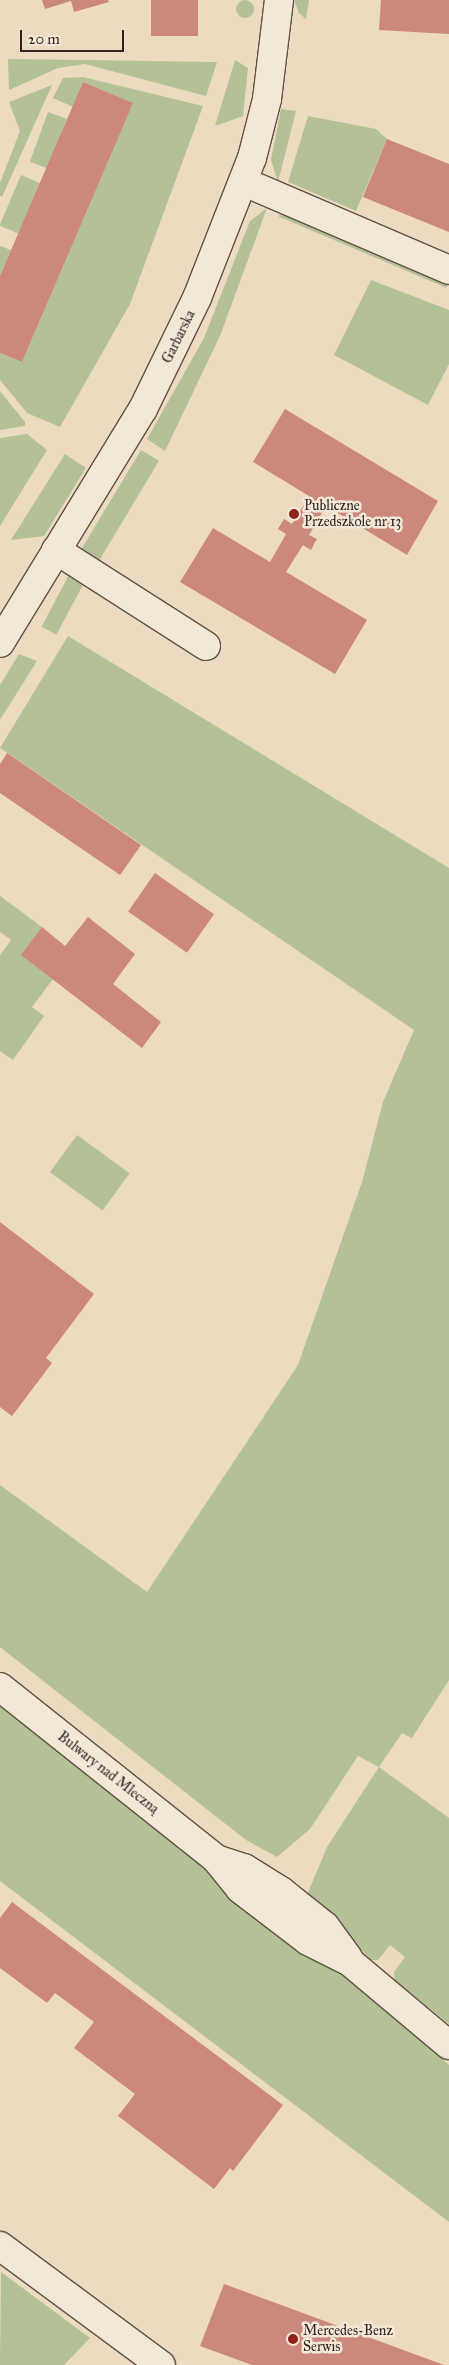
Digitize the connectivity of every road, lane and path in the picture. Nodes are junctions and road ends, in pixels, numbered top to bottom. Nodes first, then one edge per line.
1 (279, 0) edge
2 (244, 182) junction
3 (449, 270) edge
4 (56, 550) junction
5 (0, 643) edge
6 (206, 646) dead end
7 (0, 1687) edge
8 (449, 2045) edge
9 (0, 2246) edge
10 (161, 2365) edge

1 - 2 street, Garbarska
2 - 3 street
2 - 4 street, Garbarska
4 - 5 street, Garbarska
4 - 6 street
7 - 8 street, Bulwary nad Mleczną
9 - 10 street

